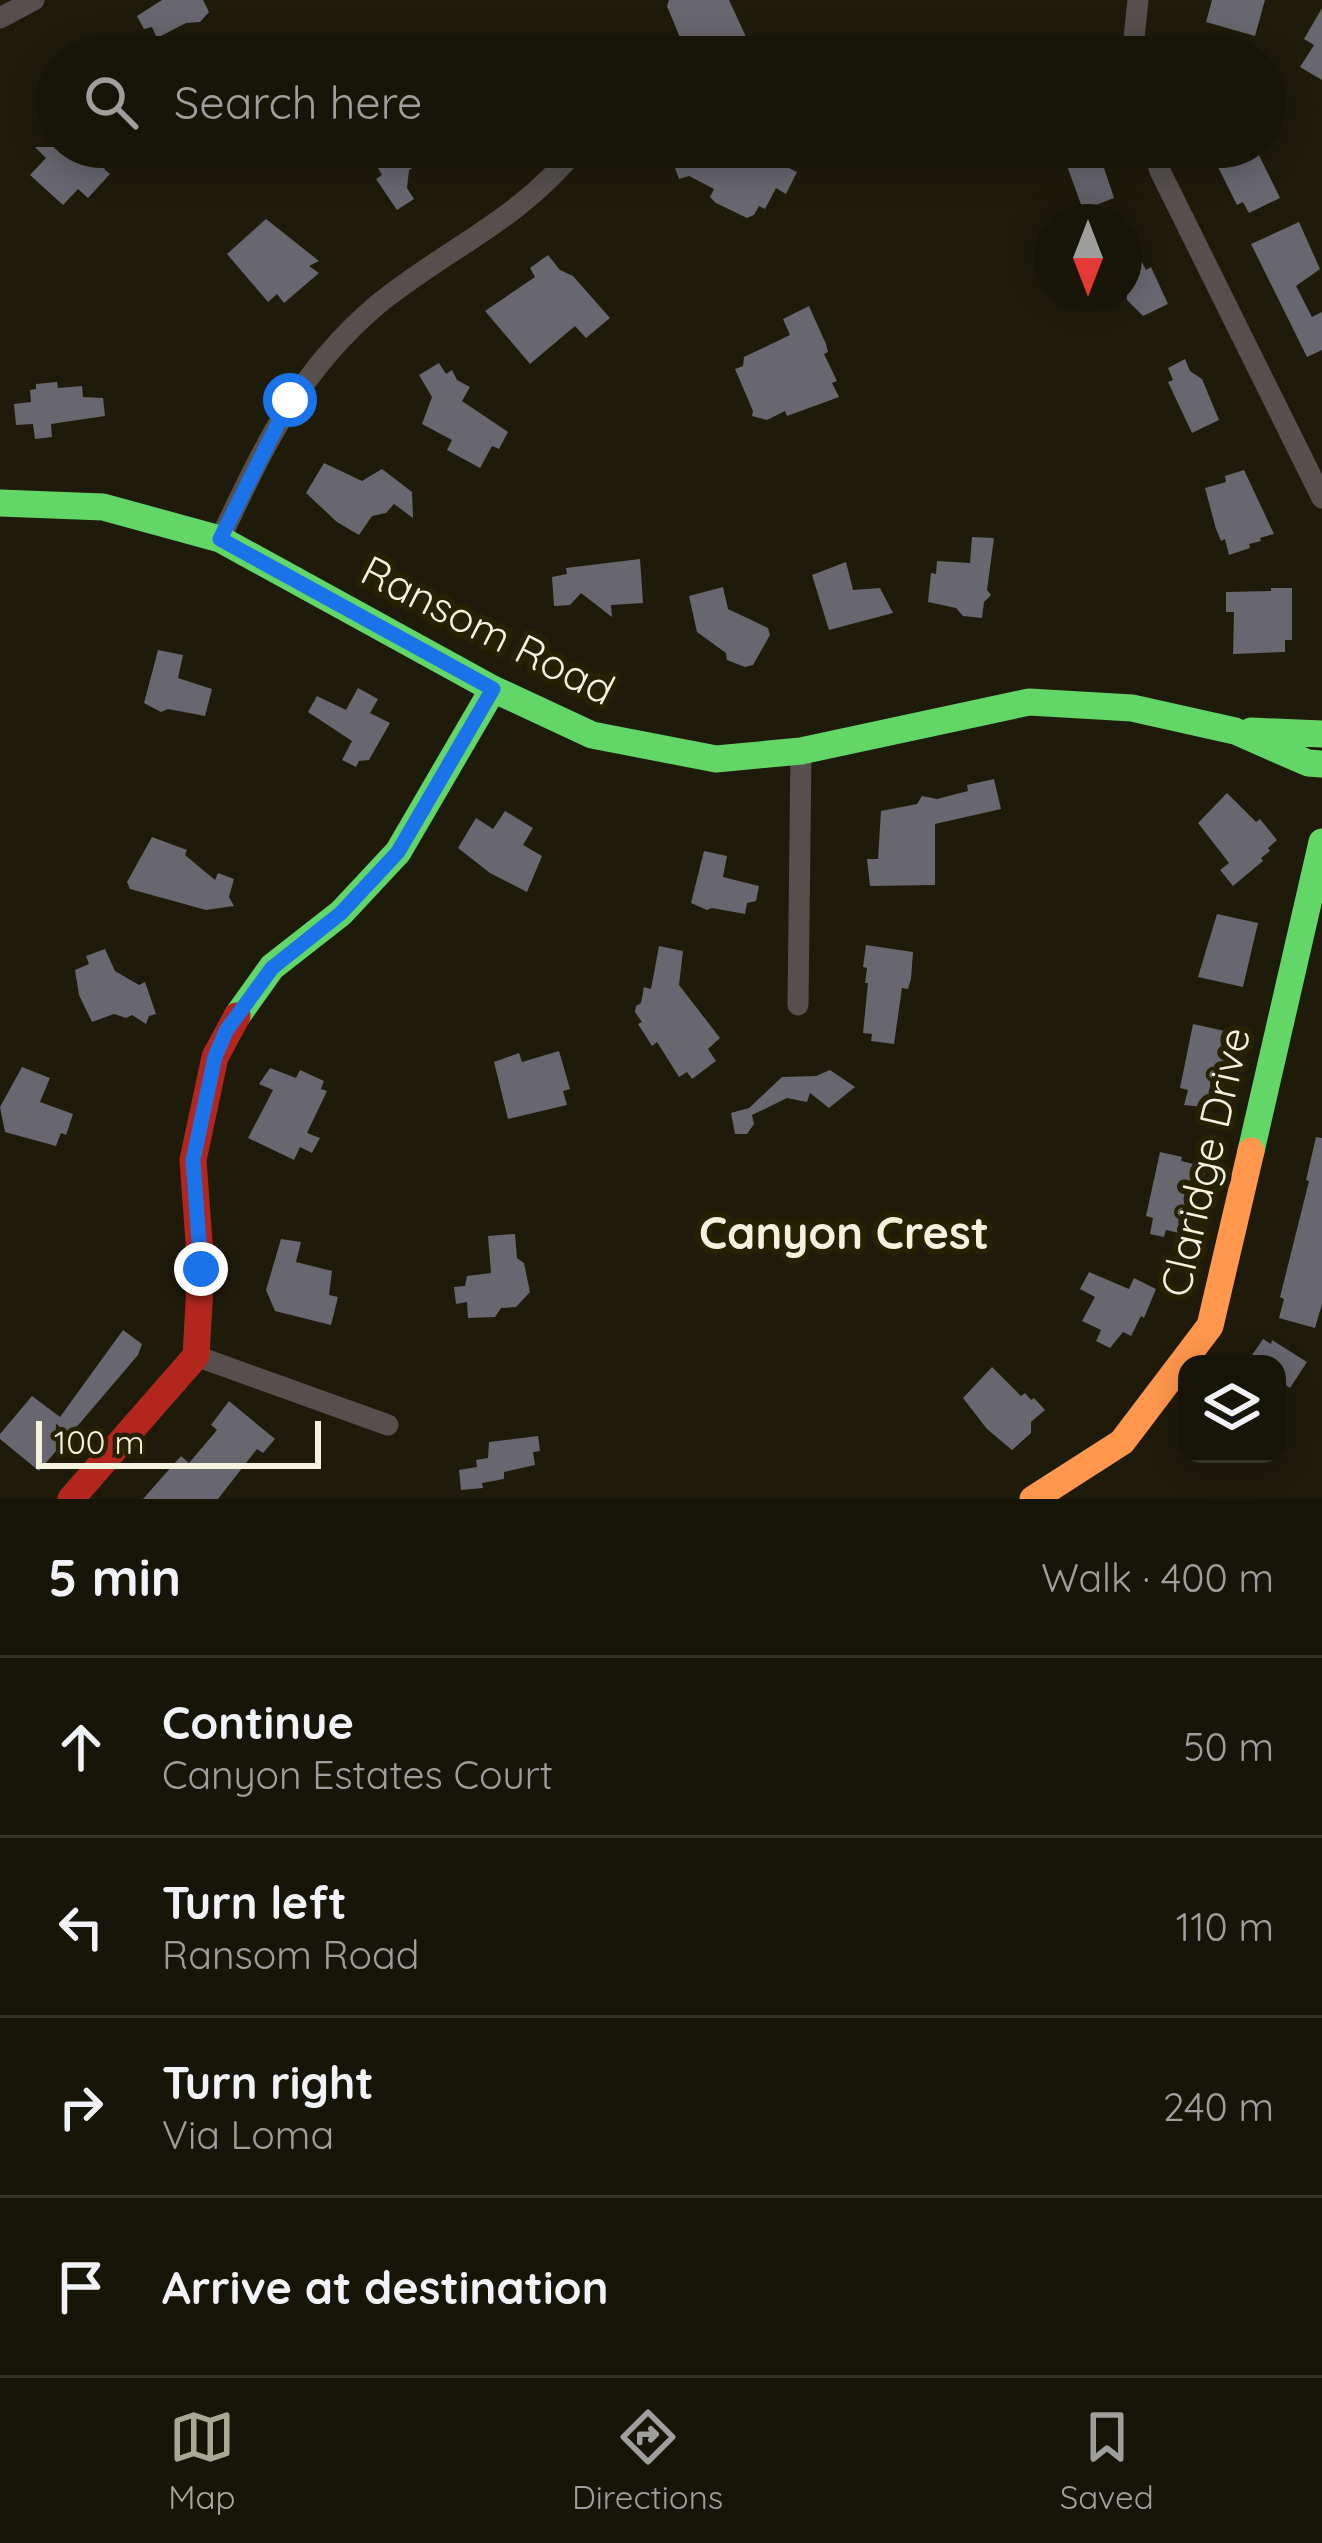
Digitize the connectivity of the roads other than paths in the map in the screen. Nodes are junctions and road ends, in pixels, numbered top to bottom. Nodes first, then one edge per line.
1 (34, 0) edge
2 (1138, 0) edge
3 (0, 18) edge
4 (1134, 36) edge
5 (558, 168) edge
6 (1159, 168) edge
7 (1322, 497) edge
8 (0, 503) edge
9 (220, 539) junction
10 (493, 689) junction
11 (1235, 731) junction
12 (1322, 734) edge
13 (801, 751) junction
14 (1322, 764) edge
15 (1322, 842) edge
16 (798, 1005) dead end
17 (196, 1356) junction
18 (388, 1425) dead end
19 (71, 1499) edge
20 (1033, 1499) edge

1 - 3 street
2 - 4 street
5 - 9 street
6 - 7 street
8 - 9 street, Ransom Road
9 - 10 street, Ransom Road
10 - 13 street, Ransom Road
10 - 17 street
11 - 12 street, Ransom Road
11 - 13 street, Ransom Road
11 - 14 street, Ransom Road
13 - 16 street
15 - 20 street, Claridge Drive
17 - 18 street
17 - 19 street

